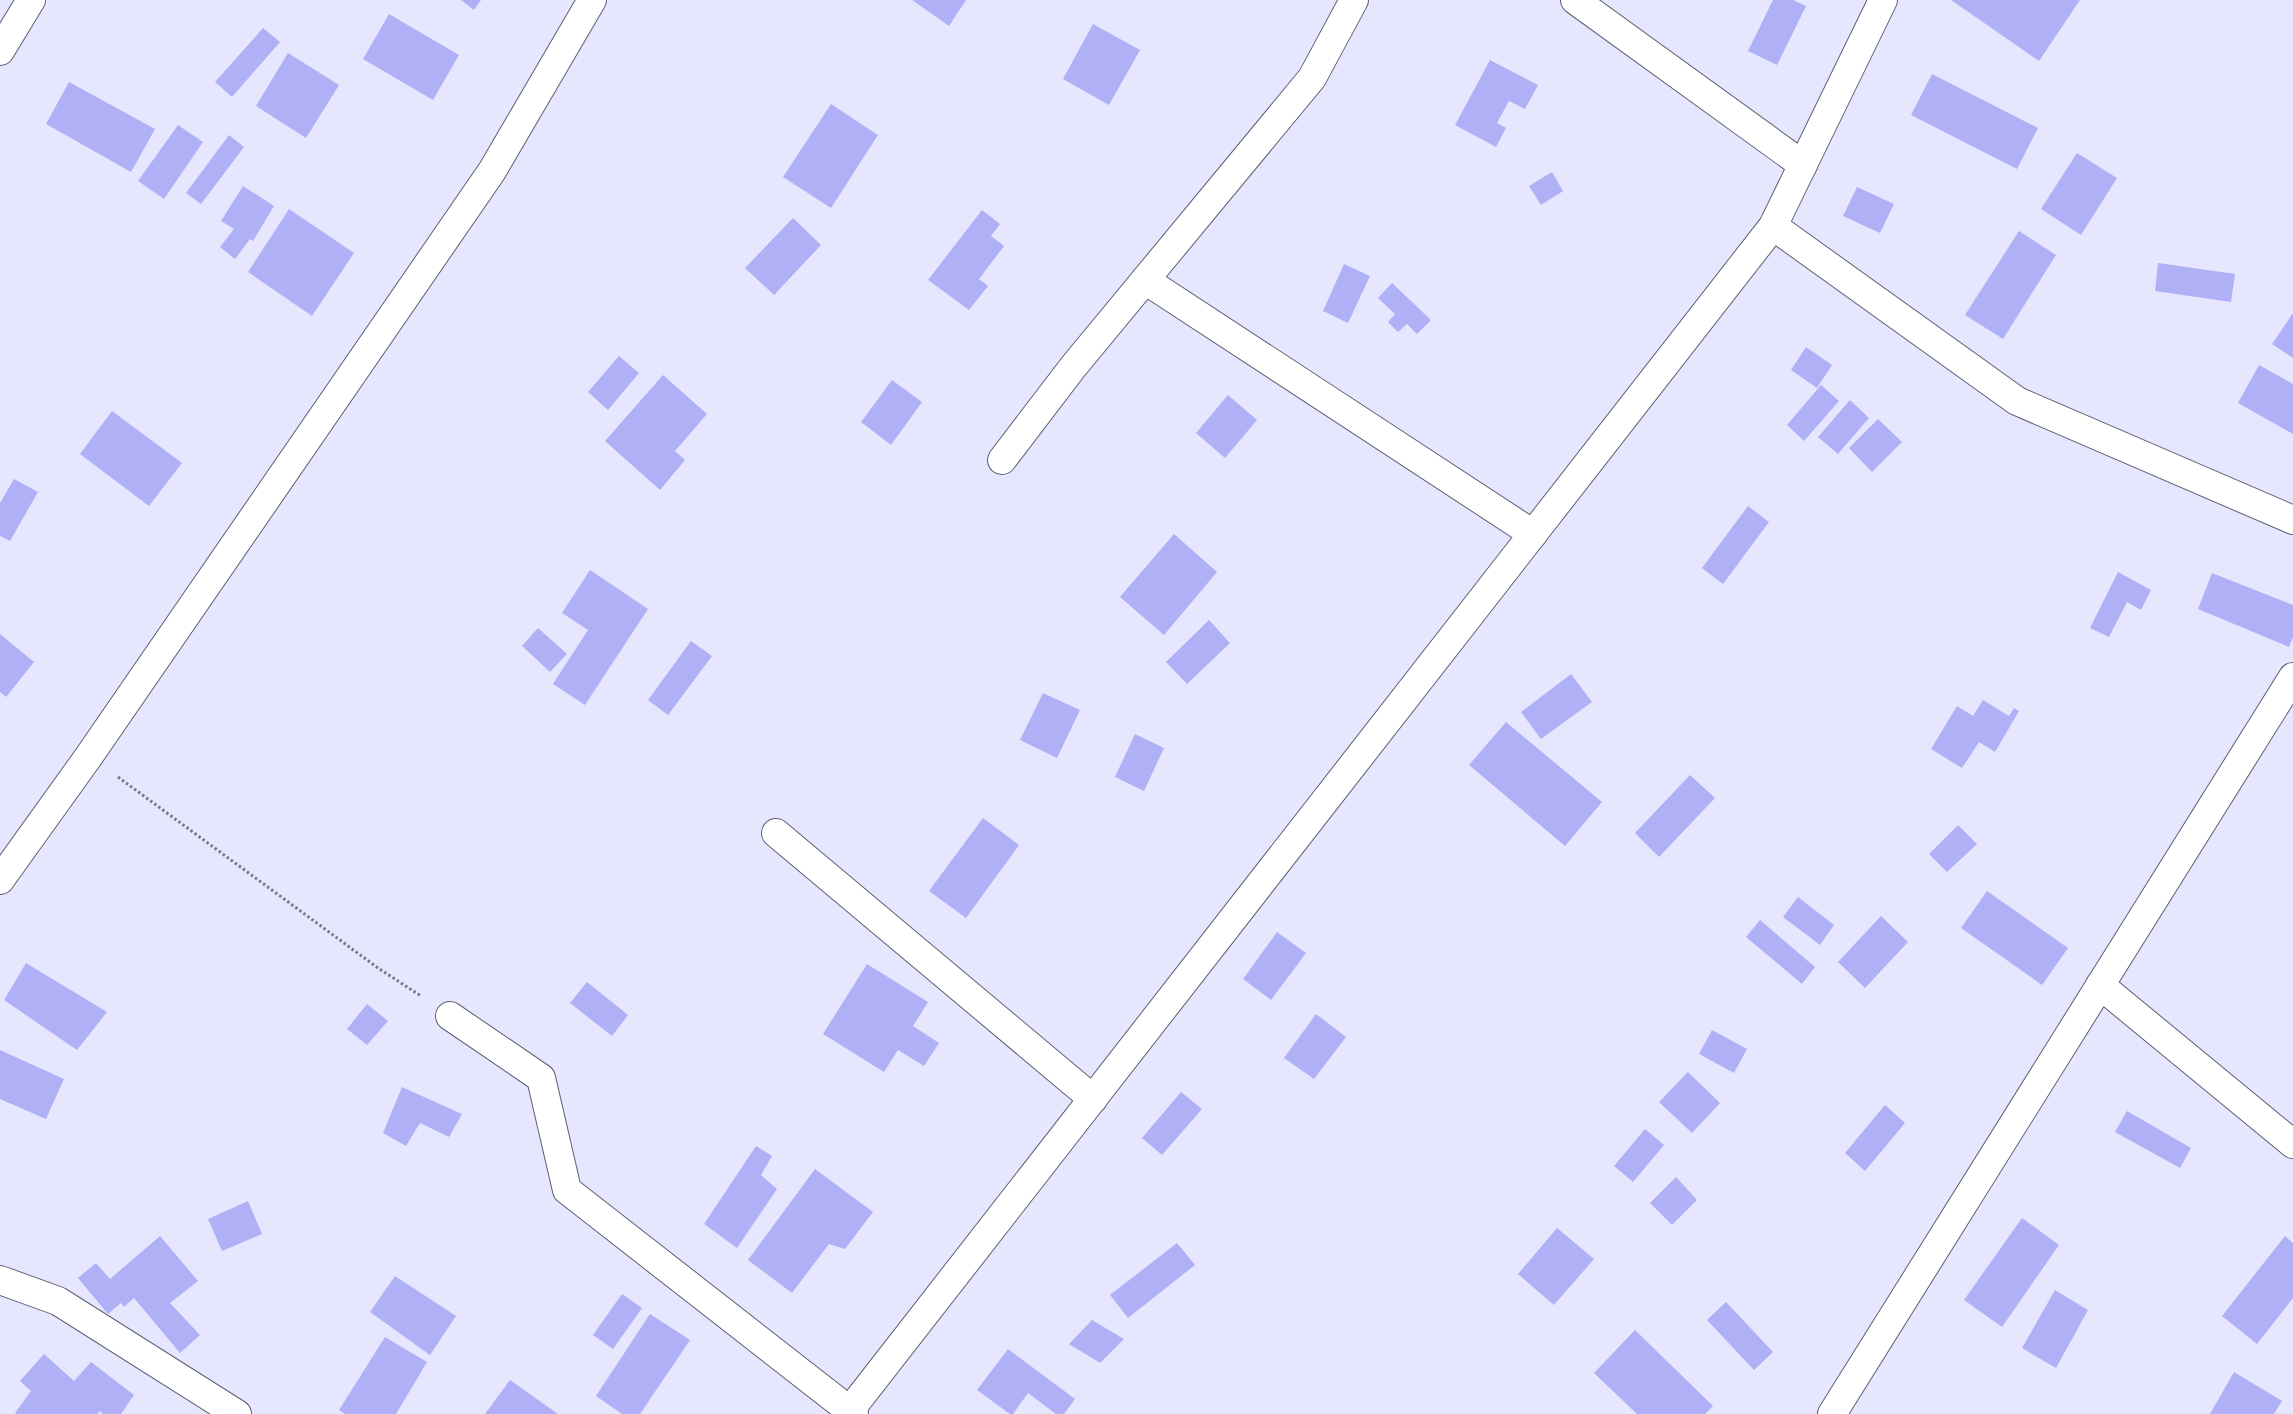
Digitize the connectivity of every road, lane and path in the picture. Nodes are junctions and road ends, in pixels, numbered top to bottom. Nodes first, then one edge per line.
1 (31, 0) edge
2 (592, 0) edge
3 (1354, 0) edge
4 (1575, 0) edge
5 (1883, 0) edge
6 (0, 51) edge
7 (1803, 165) junction
8 (1773, 226) junction
9 (1145, 280) junction
10 (1002, 460) dead end
11 (2293, 520) edge
12 (1533, 534) junction
13 (2293, 677) edge
14 (90, 756) junction
15 (776, 833) dead end
16 (0, 880) edge
17 (2100, 985) junction
18 (450, 1016) joint
19 (1093, 1099) junction
20 (2293, 1144) edge
21 (0, 1280) edge
22 (850, 1413) edge
23 (238, 1414) edge
24 (1832, 1414) edge

1 - 6 street
2 - 14 street
3 - 9 street
4 - 7 street
5 - 7 street
7 - 8 street
8 - 11 street
8 - 12 street
9 - 10 street
9 - 12 street
12 - 19 street
13 - 17 street
14 - 16 street
14 - 18 path
15 - 19 street
17 - 20 street
17 - 24 street
18 - 22 street
19 - 22 street
21 - 23 street

